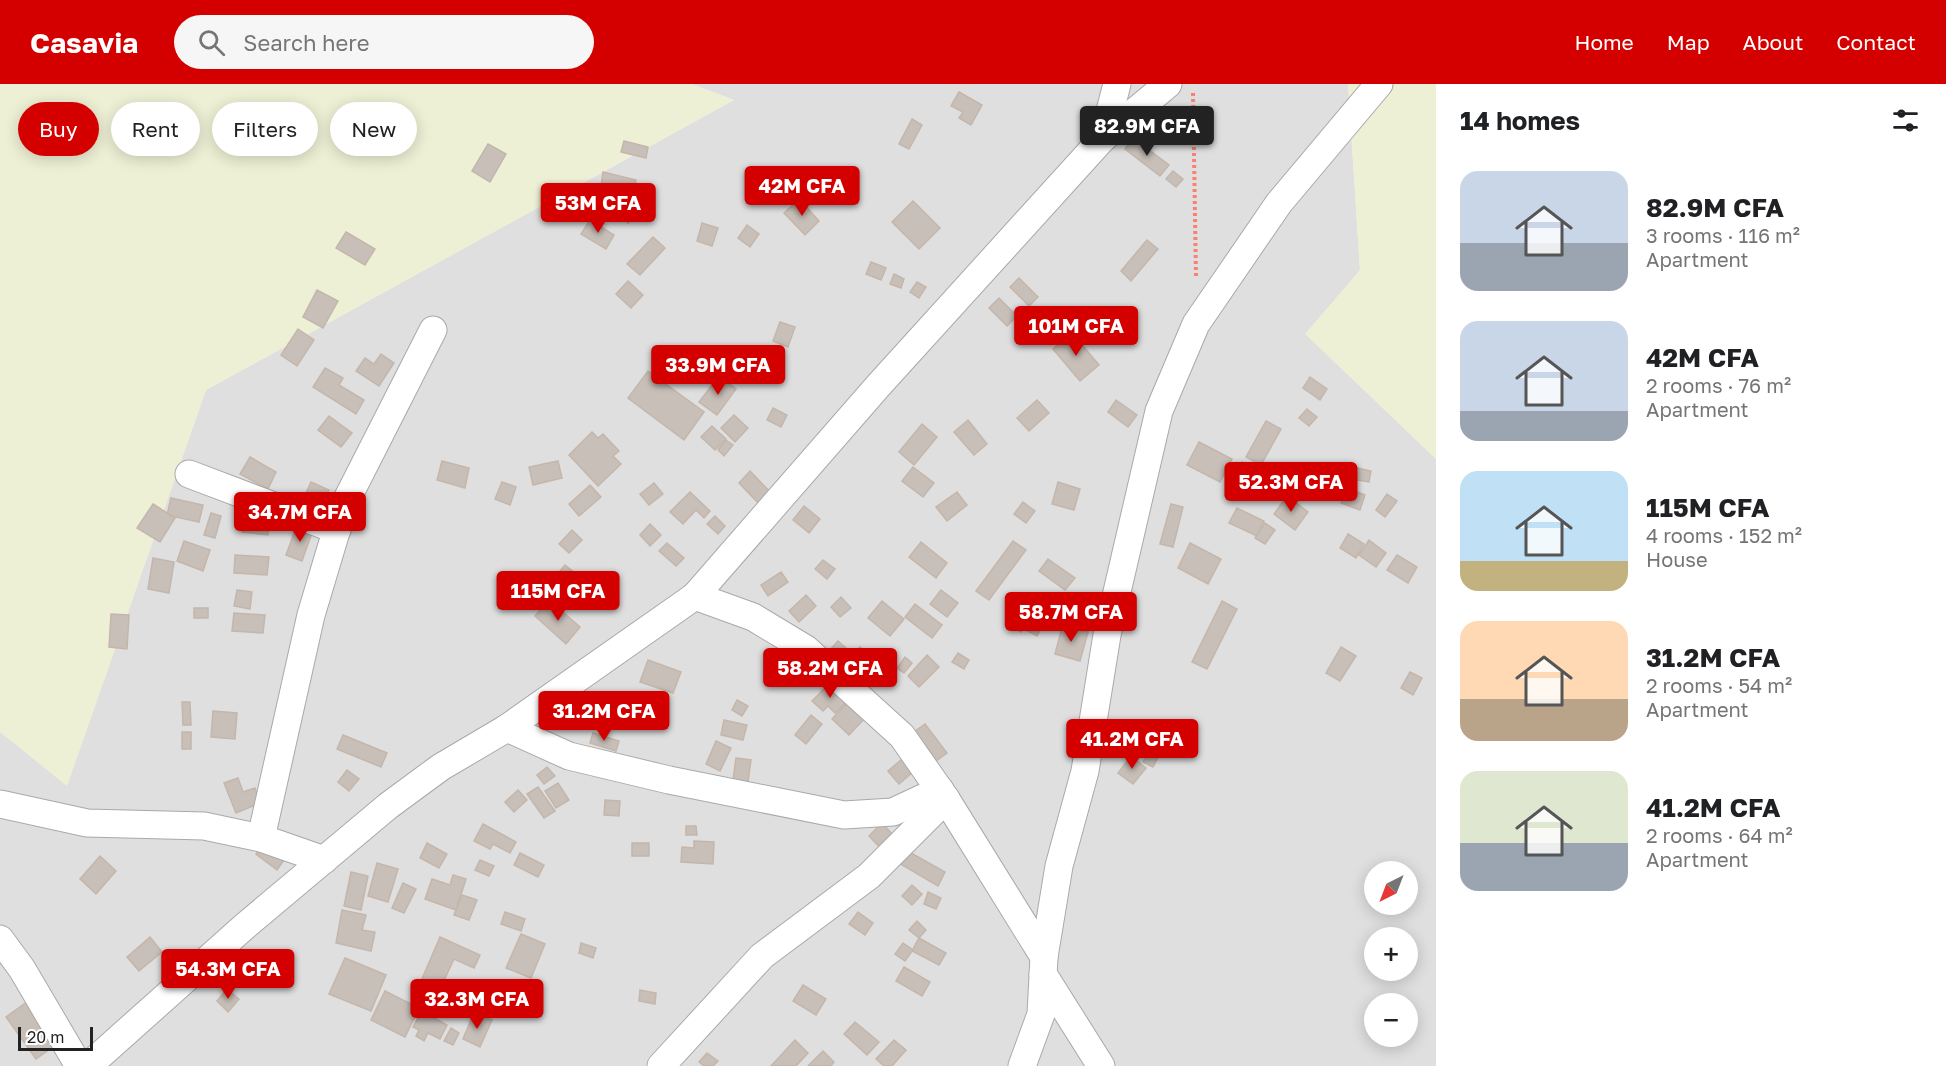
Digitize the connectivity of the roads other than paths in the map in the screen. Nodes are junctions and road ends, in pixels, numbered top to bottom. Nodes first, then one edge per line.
1 (1117, 84) edge
2 (1167, 84) edge
3 (1379, 84) edge
4 (1103, 138) junction
5 (433, 330) dead end
6 (189, 474) dead end
7 (337, 530) junction
8 (695, 596) junction
9 (507, 728) junction
10 (943, 794) junction
11 (0, 804) edge
12 (261, 838) junction
13 (324, 860) junction
14 (0, 939) edge
15 (1043, 966) junction
16 (79, 1066) edge
17 (88, 1066) edge
18 (661, 1066) edge
19 (1022, 1066) edge
20 (1101, 1066) edge

1 - 4 street
2 - 4 street
3 - 15 street
4 - 8 street
5 - 7 street
6 - 7 street
7 - 12 street
8 - 9 street
8 - 10 street
9 - 10 street
9 - 13 street
10 - 15 street
10 - 18 street
11 - 12 street
12 - 13 street
13 - 17 street
14 - 16 street
15 - 19 street
15 - 20 street

